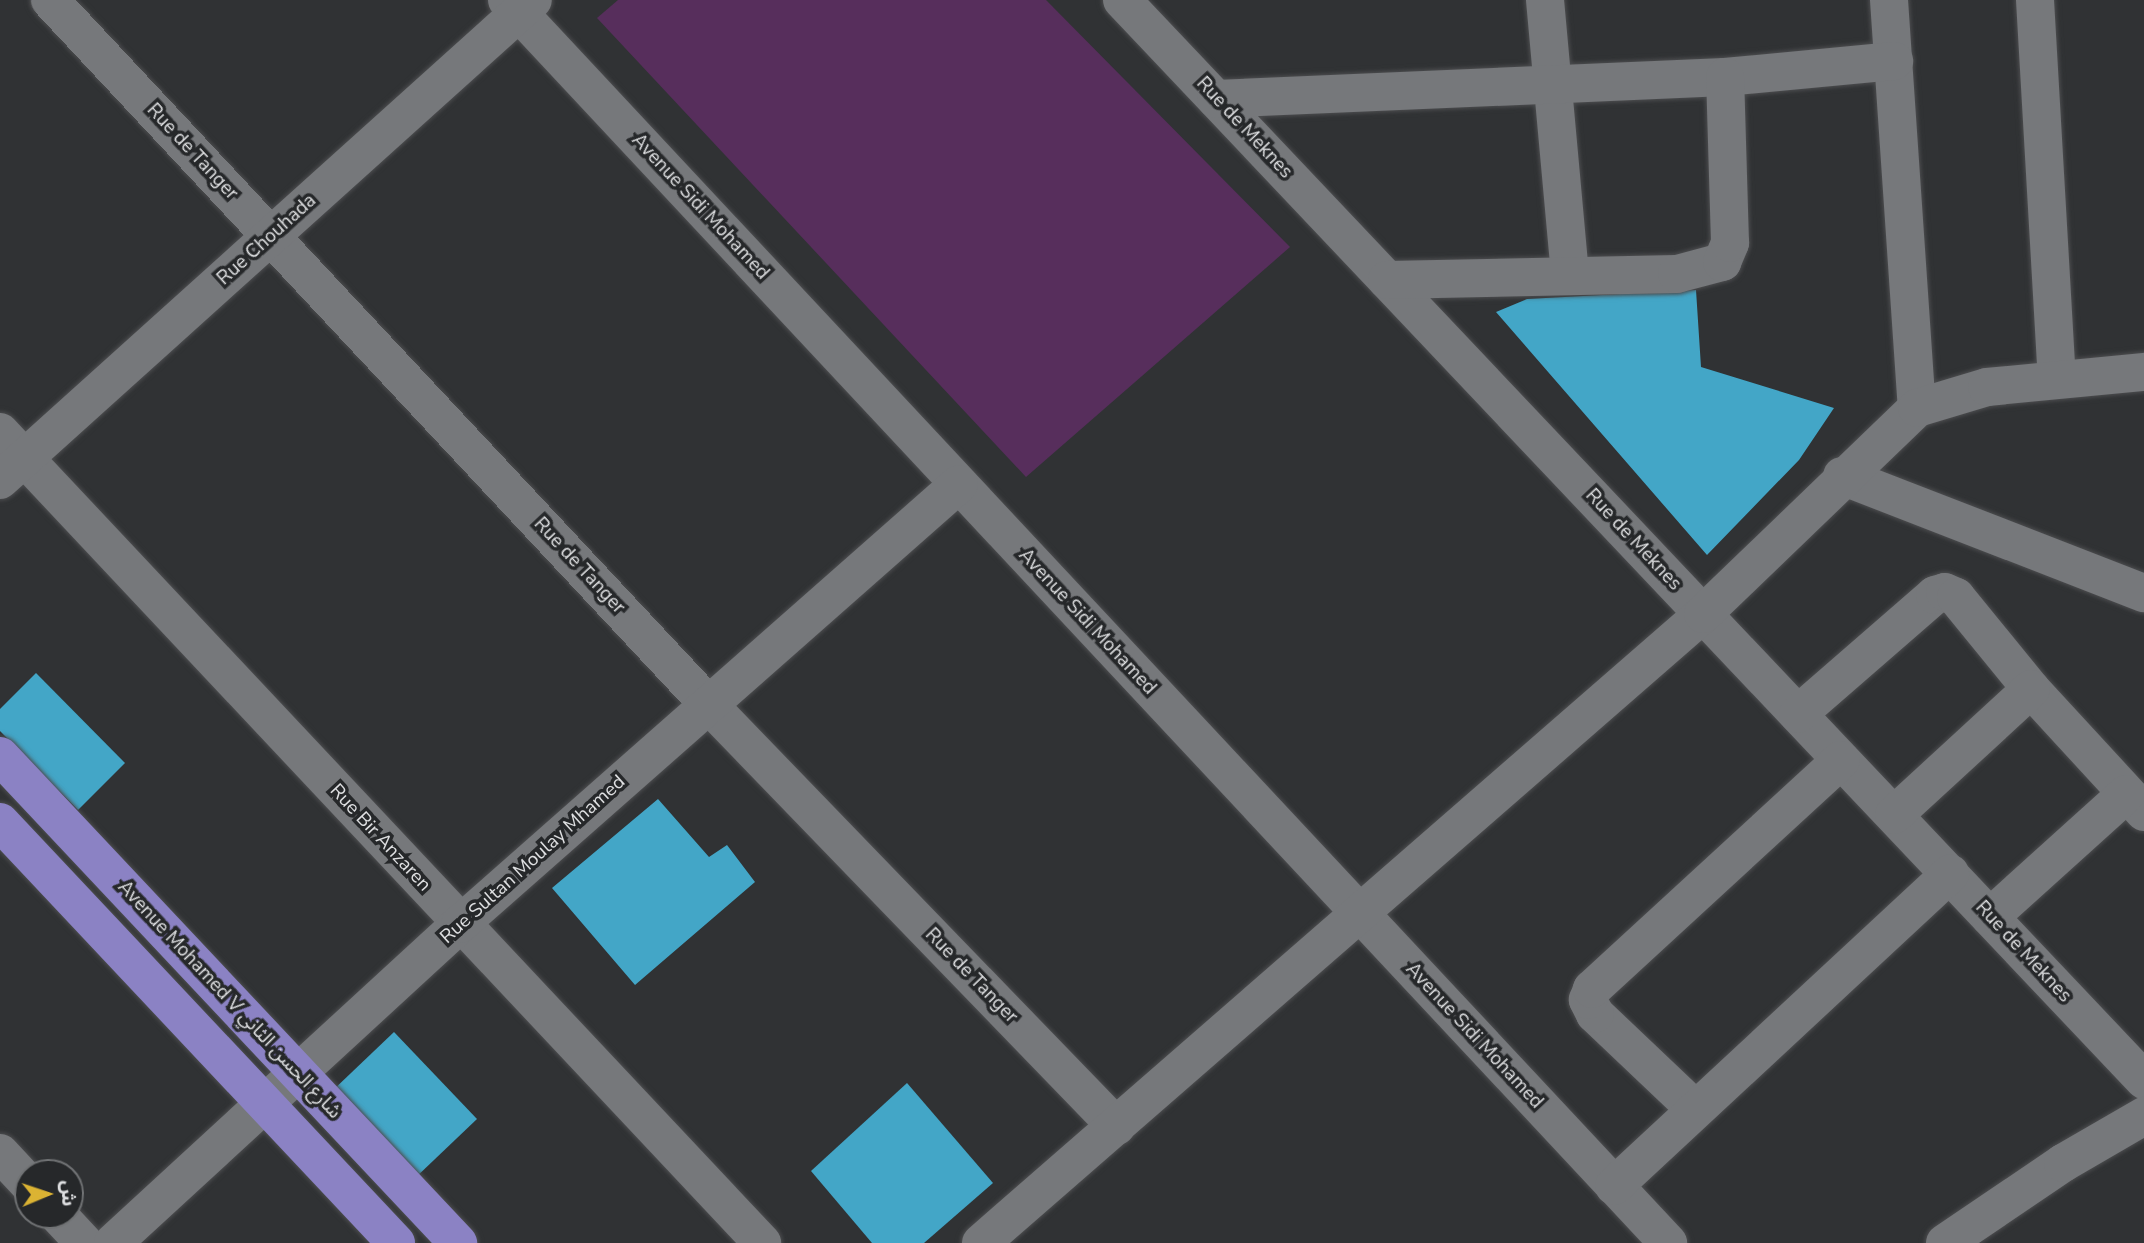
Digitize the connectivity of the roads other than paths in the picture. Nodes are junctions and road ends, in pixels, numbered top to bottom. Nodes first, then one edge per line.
1 (50, 0) edge
2 (1122, 0) edge
3 (1545, 0) edge
4 (1889, 0) edge
5 (2035, 0) edge
6 (520, 4) edge
7 (1894, 61) junction
8 (1725, 77) junction
9 (1554, 86) junction
10 (1216, 99) junction
11 (271, 236) junction
12 (1570, 276) junction
13 (1387, 280) junction
14 (2144, 372) edge
15 (2057, 378) junction
16 (1917, 408) junction
17 (8, 456) edge
18 (1842, 476) junction
19 (959, 484) junction
20 (2144, 593) edge
21 (1703, 614) junction
22 (2031, 689) junction
23 (709, 705) junction
24 (1798, 714) junction
25 (0, 756) edge
26 (1841, 760) junction
27 (2135, 803) edge
28 (1894, 815) junction
29 (0, 822) edge
30 (1950, 874) junction
31 (1359, 913) junction
32 (1990, 917) junction
33 (460, 924) junction
34 (298, 1074) junction
35 (2144, 1080) edge
36 (265, 1104) junction
37 (1695, 1109) junction
38 (2144, 1116) edge
39 (1116, 1126) junction
40 (0, 1153) edge
41 (14, 1168) edge
42 (1614, 1186) junction
43 (71, 1229) edge
44 (84, 1243) edge
45 (113, 1243) edge
46 (396, 1243) edge
47 (458, 1243) edge
48 (762, 1243) edge
49 (981, 1243) edge
50 (1668, 1243) edge
51 (1945, 1243) edge

1 - 11 street, Rue de Tanger
2 - 10 street, Rue de Meknes
3 - 9 street
4 - 7 street
5 - 15 street
6 - 11 street, Rue Chouhada
6 - 19 street, Avenue Sidi Mohamed
7 - 8 street
7 - 16 street
8 - 9 street
8 - 12 street
9 - 10 street
9 - 12 street
10 - 13 street, Rue de Meknes
11 - 17 street, Rue Chouhada
11 - 23 street, Rue de Tanger
12 - 13 street
13 - 21 street, Rue de Meknes
14 - 15 street
15 - 16 street
16 - 18 street
17 - 33 street, Rue Bir Anzaren
18 - 20 street
18 - 21 street
19 - 23 street, Rue Sultan Moulay Mhamed
19 - 31 street, Avenue Sidi Mohamed
21 - 24 street, Rue de Meknes
21 - 31 street
22 - 24 street
22 - 27 street
22 - 28 street
23 - 33 street, Rue Sultan Moulay Mhamed
23 - 39 street, Rue de Tanger
24 - 26 street, Rue de Meknes
25 - 34 highway, Avenue Mohamed V شارع الحسن الثاني
26 - 28 street, Rue de Meknes
26 - 37 street
27 - 32 street
28 - 30 street, Rue de Meknes
29 - 36 highway
30 - 32 street, Rue de Meknes
30 - 37 street
31 - 39 street
31 - 42 street, Avenue Sidi Mohamed
32 - 35 street, Rue de Meknes
33 - 34 street, Rue Sultan Moulay Mhamed
33 - 48 street, Rue Bir Anzaren
34 - 36 street, Rue Sultan Moulay Mhamed
34 - 47 highway, Avenue Mohamed V شارع الحسن الثاني
36 - 45 street, Rue Sultan Moulay Mhamed
36 - 46 highway
37 - 42 street
38 - 51 street
39 - 49 street
40 - 41 street
42 - 50 street, Avenue Sidi Mohamed
43 - 44 street

